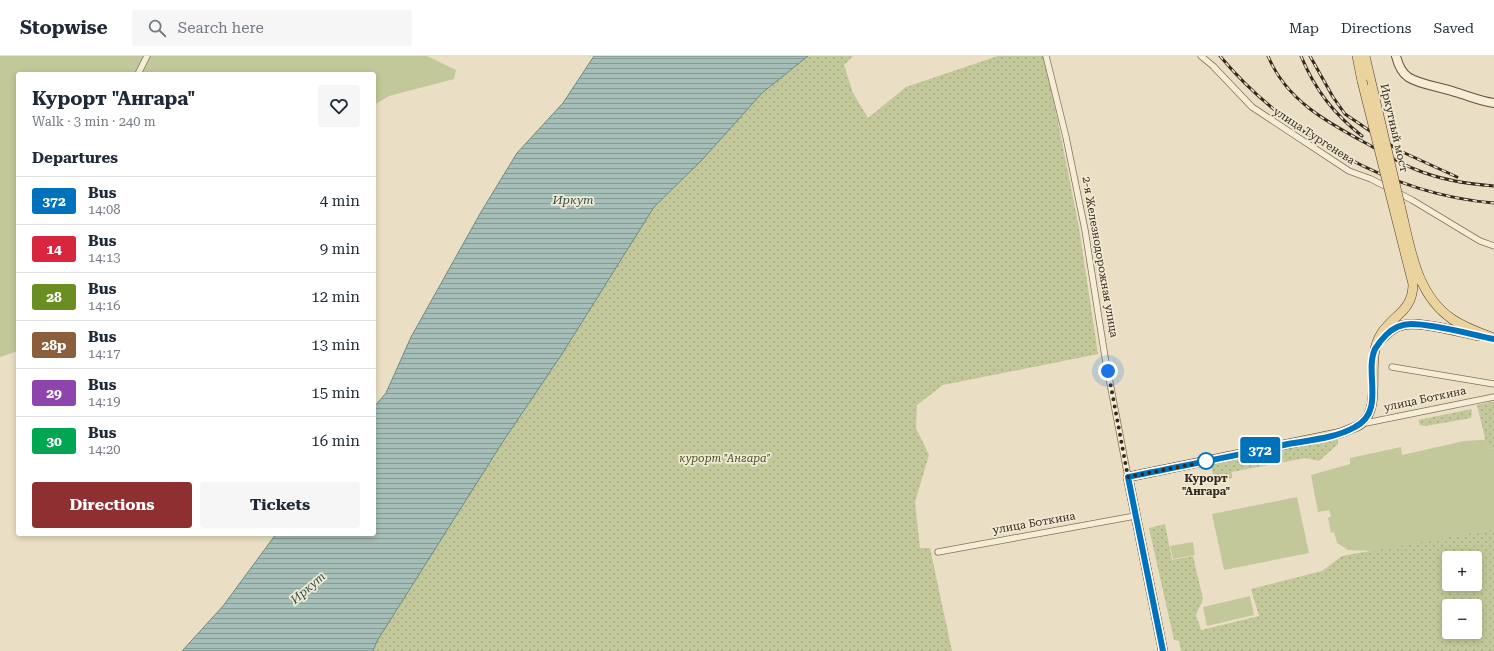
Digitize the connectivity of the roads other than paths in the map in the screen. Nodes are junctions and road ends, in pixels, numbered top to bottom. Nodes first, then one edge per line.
1 (146, 56) edge
2 (1046, 56) edge
3 (1201, 56) edge
4 (1357, 56) edge
5 (1365, 56) edge
6 (1396, 56) edge
7 (139, 72) edge
8 (1494, 103) edge
9 (1397, 205) junction
10 (1494, 246) edge
11 (1494, 338) edge
12 (1375, 350) junction
13 (1392, 367) dead end
14 (1494, 384) edge
15 (1494, 397) edge
16 (1361, 424) junction
17 (1128, 477) junction
18 (1135, 516) junction
19 (938, 552) dead end
20 (1163, 651) edge

1 - 7 street
2 - 17 street, 2-я Железнодорожная улица
3 - 10 street, улица Тургенева
4 - 9 main road, Иркутный мост, bridge
5 - 9 main road, Иркутный мост, bridge
6 - 8 main road
9 - 11 main road
9 - 12 main road
11 - 12 main road
12 - 16 main road
13 - 14 street
15 - 16 street, улица Боткина
16 - 17 main road
17 - 18 main road, 2-я Железнодорожная улица
18 - 19 street, улица Боткина
18 - 20 main road, 2-я Железнодорожная улица

